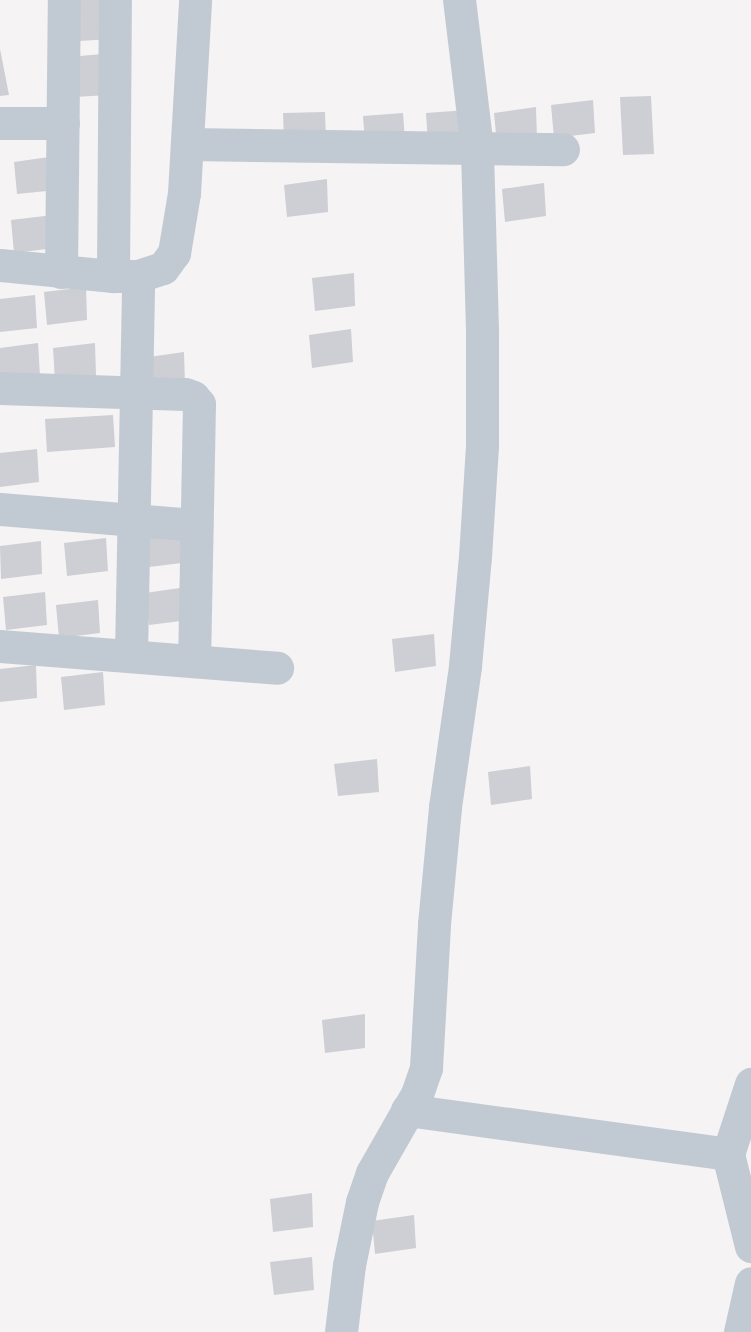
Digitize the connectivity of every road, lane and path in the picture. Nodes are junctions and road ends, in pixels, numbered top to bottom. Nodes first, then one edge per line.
1 (64, 0) edge
2 (115, 0) edge
3 (195, 0) edge
4 (459, 0) edge
5 (0, 123) edge
6 (63, 123) junction
7 (187, 144) junction
8 (477, 148) junction
9 (563, 149) dead end
10 (0, 265) edge
11 (61, 272) junction
12 (125, 276) junction
13 (0, 388) edge
14 (137, 391) junction
15 (0, 509) edge
16 (134, 518) junction
17 (196, 525) junction
18 (0, 646) edge
19 (131, 654) junction
20 (194, 660) junction
21 (278, 668) dead end
22 (751, 1084) edge
23 (407, 1110) junction
24 (728, 1154) junction
25 (751, 1245) edge
26 (751, 1283) edge
27 (341, 1332) edge
28 (740, 1332) edge

1 - 6 street
2 - 12 street
3 - 7 street
4 - 8 street
5 - 6 street
6 - 11 street
7 - 8 street
7 - 12 street
8 - 9 street
8 - 23 street
10 - 11 street
11 - 12 street
12 - 14 street
13 - 14 street
14 - 16 street
14 - 17 street
15 - 16 street
16 - 17 street
16 - 19 street
17 - 20 street
18 - 19 street
19 - 20 street
20 - 21 street
22 - 24 street
23 - 24 street
23 - 27 street
24 - 25 street
26 - 28 street

